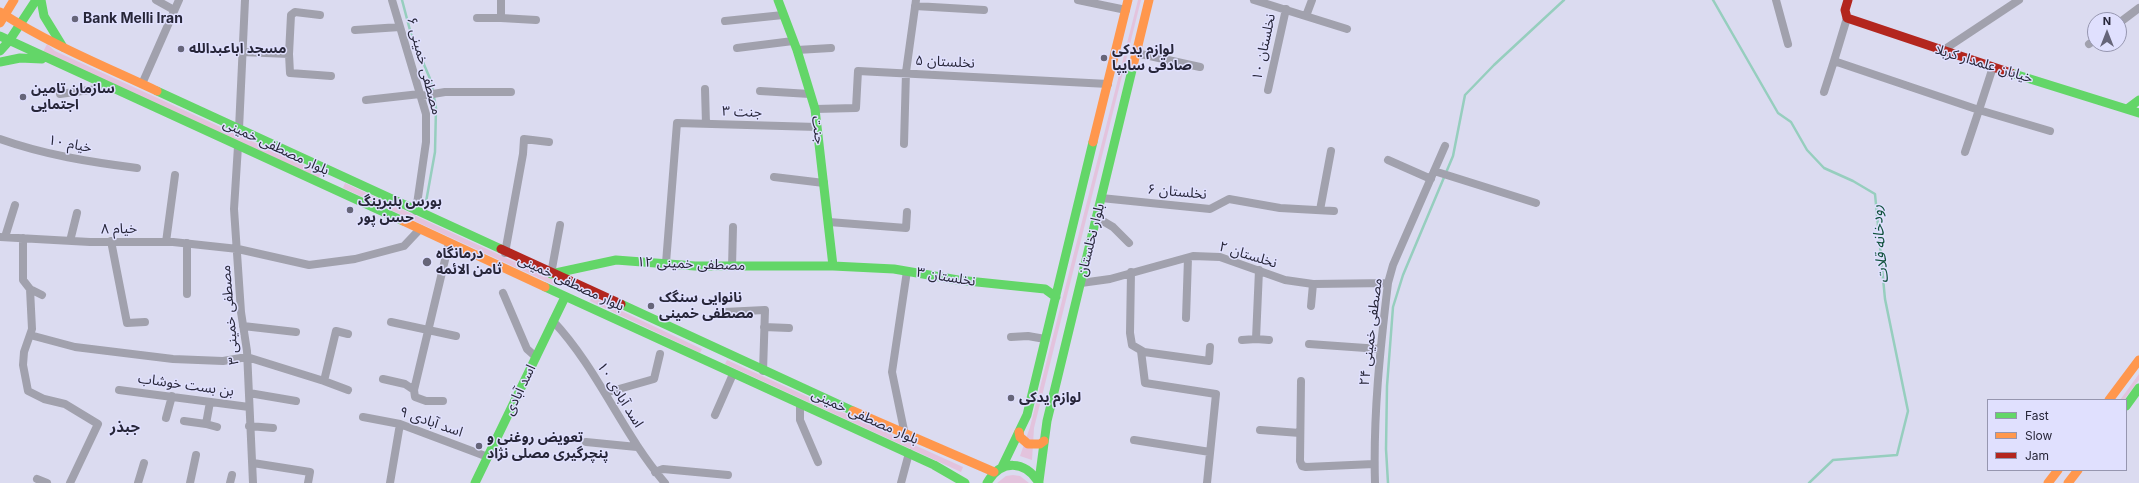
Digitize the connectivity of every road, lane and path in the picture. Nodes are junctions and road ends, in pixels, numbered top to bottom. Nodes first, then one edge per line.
1 (14, 0) edge
2 (156, 0) edge
3 (179, 0) edge
4 (245, 0) edge
5 (392, 0) edge
6 (501, 0) edge
7 (778, 0) edge
8 (1078, 0) edge
9 (1128, 0) edge
10 (1149, 0) edge
11 (1254, 0) edge
12 (1312, 0) edge
13 (1776, 0) edge
14 (1848, 0) edge
15 (2019, 0) edge
16 (35, 1) edge
17 (915, 3) edge
18 (2139, 8) edge
19 (1286, 9) junction
20 (174, 10) junction
21 (984, 10) dead end
22 (1126, 10) junction
23 (3, 13) edge
24 (320, 15) dead end
25 (784, 15) junction
26 (1306, 16) junction
27 (2127, 17) edge
28 (478, 18) dead end
29 (501, 18) junction
30 (1847, 18) junction
31 (536, 20) dead end
32 (725, 21) dead end
33 (0, 23) edge
34 (20, 25) junction
35 (400, 27) junction
36 (1347, 29) dead end
37 (355, 30) dead end
38 (0, 36) edge
39 (9, 41) junction
40 (793, 41) junction
41 (1788, 44) dead end
42 (64, 48) junction
43 (737, 48) dead end
44 (831, 48) dead end
45 (797, 50) junction
46 (0, 51) edge
47 (1942, 51) junction
48 (242, 52) junction
49 (1136, 53) junction
50 (289, 54) junction
51 (55, 61) junction
52 (1834, 61) junction
53 (0, 62) edge
54 (1200, 67) dead end
55 (1993, 67) junction
56 (906, 72) junction
57 (331, 76) dead end
58 (104, 84) junction
59 (142, 84) junction
60 (1108, 84) junction
61 (705, 89) dead end
62 (1268, 90) dead end
63 (760, 91) dead end
64 (511, 92) dead end
65 (1824, 92) dead end
66 (60, 94) dead end
67 (810, 94) junction
68 (420, 95) junction
69 (366, 100) dead end
70 (2139, 100) edge
71 (815, 109) junction
72 (2127, 109) junction
73 (1979, 110) junction
74 (2139, 113) edge
75 (706, 124) junction
76 (817, 127) junction
77 (239, 129) junction
78 (2050, 131) dead end
79 (0, 139) edge
80 (549, 142) dead end
81 (904, 144) dead end
82 (238, 146) junction
83 (1445, 146) dead end
84 (1332, 150) dead end
85 (1965, 152) dead end
86 (1388, 160) dead end
87 (137, 168) dead end
88 (334, 174) junction
89 (175, 175) dead end
90 (1433, 175) junction
91 (774, 177) dead end
92 (824, 183) junction
93 (328, 187) junction
94 (1101, 198) junction
95 (1536, 203) dead end
96 (15, 205) dead end
97 (1320, 210) junction
98 (416, 211) junction
99 (1334, 211) dead end
100 (77, 212) dead end
101 (906, 212) dead end
102 (1096, 217) junction
103 (829, 222) junction
104 (560, 225) dead end
105 (733, 227) dead end
106 (420, 229) junction
107 (2, 237) edge
108 (23, 238) junction
109 (70, 241) junction
110 (110, 241) junction
111 (166, 242) junction
112 (187, 243) junction
113 (450, 243) junction
114 (1129, 243) dead end
115 (238, 249) junction
116 (506, 253) junction
117 (1188, 258) junction
118 (666, 263) junction
119 (833, 266) junction
120 (732, 267) junction
121 (1259, 270) junction
122 (907, 271) junction
123 (1131, 272) junction
124 (551, 274) junction
125 (1080, 283) junction
126 (1388, 283) junction
127 (572, 284) junction
128 (1313, 284) junction
129 (30, 289) junction
130 (503, 292) dead end
131 (187, 294) dead end
132 (42, 295) dead end
133 (565, 297) junction
134 (1056, 297) junction
135 (1312, 306) dead end
136 (724, 312) dead end
137 (1186, 318) dead end
138 (553, 321) junction
139 (145, 322) dead end
140 (391, 322) dead end
141 (243, 326) junction
142 (764, 327) junction
143 (789, 328) dead end
144 (428, 330) junction
145 (296, 332) dead end
146 (348, 334) dead end
147 (30, 335) junction
148 (456, 336) dead end
149 (1012, 337) dead end
150 (1045, 339) junction
151 (1256, 339) junction
152 (1242, 340) dead end
153 (1269, 340) dead end
154 (1309, 344) dead end
155 (1210, 347) dead end
156 (1380, 350) junction
157 (719, 351) junction
158 (1141, 351) junction
159 (660, 354) dead end
160 (248, 357) junction
161 (536, 357) junction
162 (2139, 360) edge
163 (713, 364) junction
164 (763, 371) junction
165 (733, 374) junction
166 (383, 379) dead end
167 (324, 381) junction
168 (1301, 381) dead end
169 (2139, 388) edge
170 (120, 390) dead end
171 (348, 390) dead end
172 (414, 390) junction
173 (249, 393) junction
174 (605, 393) junction
175 (172, 396) junction
176 (2110, 399) edge
177 (443, 400) dead end
178 (296, 401) dead end
179 (210, 402) junction
180 (800, 404) junction
181 (2127, 405) edge
182 (249, 407) junction
183 (715, 415) dead end
184 (363, 417) dead end
185 (166, 418) dead end
186 (184, 421) dead end
187 (206, 424) junction
188 (400, 424) junction
189 (249, 426) junction
190 (217, 427) dead end
191 (273, 428) dead end
192 (1260, 430) dead end
193 (1019, 432) junction
194 (1300, 433) junction
195 (905, 435) junction
196 (1134, 440) dead end
197 (1044, 441) junction
198 (586, 442) dead end
199 (637, 447) junction
200 (1210, 452) junction
201 (908, 453) junction
202 (196, 455) dead end
203 (488, 457) junction
204 (818, 462) dead end
205 (144, 463) dead end
206 (253, 463) junction
207 (1374, 464) junction
208 (998, 470) junction
209 (2057, 471) edge
210 (2077, 471) edge
211 (655, 472) junction
212 (728, 475) dead end
213 (37, 479) dead end
214 (1039, 482) edge
215 (47, 483) edge
216 (70, 483) edge
217 (138, 483) edge
218 (190, 483) edge
219 (253, 483) edge
220 (308, 483) edge
221 (390, 483) edge
222 (476, 483) edge
223 (665, 483) edge
224 (901, 483) edge
225 (965, 483) edge
226 (987, 483) edge
227 (1207, 483) edge
228 (1375, 483) edge
229 (2048, 483) edge
230 (2068, 483) edge

1 - 23 main road
2 - 20 street
3 - 20 street
4 - 48 street
5 - 35 street, مصطفی خمینی ۶
6 - 29 street
7 - 25 main road, جنت
8 - 22 street
9 - 22 main road, بلوار نخلستان
10 - 49 main road, بلوار نخلستان
11 - 19 street, نخلستان ۱۰
12 - 26 street
13 - 41 street
14 - 30 main road
15 - 47 street
16 - 34 main road
16 - 42 main road
17 - 21 street
17 - 56 street
18 - 27 street
19 - 26 street, نخلستان ۱۰
19 - 62 street, نخلستان ۱۰
20 - 59 street
22 - 60 main road, بلوار نخلستان
23 - 33 main road
23 - 34 main road, بلوار مصطفی خمینی
24 - 50 street
25 - 32 street
25 - 40 main road, جنت
26 - 36 street, نخلستان ۱۰
28 - 29 street
29 - 31 street
30 - 47 main road, خیابان علمدار کربلا
30 - 52 street
34 - 39 main road
34 - 42 main road, بلوار مصطفی خمینی
35 - 37 street
35 - 68 street, مصطفی خمینی ۶
38 - 39 main road, بلوار مصطفی خمینی
39 - 46 main road
39 - 51 main road, بلوار مصطفی خمینی
40 - 43 street
40 - 45 main road, جنت
42 - 59 main road, بلوار مصطفی خمینی
44 - 45 street
45 - 67 main road, جنت
47 - 55 main road, خیابان علمدار کربلا
48 - 50 street
48 - 77 street
49 - 54 street
49 - 94 main road, بلوار نخلستان
50 - 57 street
51 - 53 main road
51 - 58 main road, بلوار مصطفی خمینی
52 - 65 street
52 - 73 street
55 - 72 main road, خیابان علمدار کربلا
55 - 73 street
56 - 60 street, نخلستان ۵
56 - 71 street, نخلستان ۵
56 - 81 street
58 - 66 street
58 - 82 main road, بلوار مصطفی خمینی
59 - 77 main road, بلوار مصطفی خمینی
60 - 134 main road, بلوار نخلستان
61 - 75 street
63 - 67 street
64 - 68 street
67 - 71 main road, جنت
68 - 69 street
68 - 98 street, مصطفی خمینی ۶
70 - 72 main road
71 - 76 main road, جنت
72 - 74 main road, خیابان علمدار کربلا
73 - 78 street
73 - 85 street
75 - 76 street, جنت ۳
75 - 118 street, جنت ۳
76 - 92 main road, جنت
77 - 88 main road, بلوار مصطفی خمینی
79 - 87 street, خیام ۱۰
80 - 116 street
82 - 93 main road, بلوار مصطفی خمینی
82 - 115 street, مصطفی خمینی ۳
83 - 90 street, مصطفی خمینی ۲۴
84 - 97 street
86 - 90 street
88 - 93 main road
88 - 98 main road, بلوار مصطفی خمینی
89 - 111 street
90 - 95 street
90 - 126 street, مصطفی خمینی ۲۴
91 - 92 street
92 - 103 main road, جنت
93 - 106 main road, بلوار مصطفی خمینی
94 - 97 street, نخلستان ۶
94 - 102 main road, بلوار نخلستان
96 - 107 street
97 - 99 street, نخلستان ۶
98 - 116 main road, بلوار مصطفی خمینی
100 - 109 street
101 - 103 street
102 - 114 street
102 - 125 main road, بلوار نخلستان
103 - 119 main road, جنت
104 - 124 street
105 - 120 street
106 - 113 main road, بلوار مصطفی خمینی
106 - 115 street, خیام ۸
107 - 108 street, خیام ۸
108 - 109 street, خیام ۸
108 - 129 street
109 - 110 street, خیام ۸
110 - 111 street, خیام ۸
110 - 139 street
111 - 112 street, خیام ۸
112 - 115 street, خیام ۸
112 - 131 street
113 - 133 main road, بلوار مصطفی خمینی
113 - 144 street
115 - 141 street, مصطفی خمینی ۳
116 - 124 main road, بلوار مصطفی خمینی
117 - 121 street, نخلستان ۲
117 - 123 street, نخلستان ۲
117 - 137 street
118 - 120 main road, مصطفی خمینی ۱۲
118 - 124 main road, مصطفی خمینی ۱۲
119 - 120 main road, مصطفی خمینی ۱۲
119 - 122 main road, نخلستان ۳
121 - 128 street, نخلستان ۲
121 - 151 street
122 - 134 main road, نخلستان ۳
122 - 195 street
123 - 125 street, نخلستان ۲
123 - 158 street
124 - 127 main road, بلوار مصطفی خمینی
125 - 197 main road, بلوار نخلستان
126 - 128 street, نخلستان ۲
126 - 156 street, مصطفی خمینی ۲۴
127 - 133 main road, اسد آبادی
127 - 157 main road, بلوار مصطفی خمینی
128 - 135 street
129 - 132 street
129 - 147 street
130 - 161 street
133 - 138 main road, اسد آبادی
133 - 163 main road, بلوار مصطفی خمینی
134 - 150 main road, بلوار نخلستان
136 - 142 street
138 - 161 main road, اسد آبادی
138 - 174 street, اسد آبادی ۱۰
140 - 144 street
141 - 145 street
141 - 160 street, مصطفی خمینی ۳
142 - 143 street
142 - 164 street
144 - 148 street
144 - 172 street
146 - 167 street
147 - 160 street
147 - 216 street
149 - 150 street
150 - 193 main road, بلوار نخلستان
151 - 152 street
151 - 153 street
154 - 156 street
155 - 158 street
156 - 207 street, مصطفی خمینی ۲۴
157 - 163 main road
157 - 164 main road, بلوار مصطفی خمینی
158 - 200 street
159 - 174 street
160 - 167 street
160 - 173 street, مصطفی خمینی ۳
161 - 203 main road, اسد آبادی
162 - 176 main road
163 - 165 main road, بلوار مصطفی خمینی
164 - 195 main road, بلوار مصطفی خمینی
165 - 180 main road, بلوار مصطفی خمینی
165 - 183 street
166 - 172 street
167 - 171 street
168 - 194 street
169 - 181 main road
170 - 175 street, بن بست خوشاب
172 - 177 street
173 - 178 street
173 - 182 street, مصطفی خمینی ۳
174 - 199 street, اسد آبادی ۱۰
175 - 179 street, بن بست خوشاب
175 - 185 street
179 - 182 street, بن بست خوشاب
179 - 187 street
180 - 201 main road, بلوار مصطفی خمینی
180 - 204 street
182 - 189 street, مصطفی خمینی ۳
184 - 188 street, اسد آبادی ۹
186 - 187 street
187 - 190 street
188 - 203 street, اسد آبادی ۹
188 - 221 street
189 - 191 street
189 - 206 street, مصطفی خمینی ۳
192 - 194 street
193 - 197 main road
193 - 208 main road, بلوار نخلستان
194 - 207 street
195 - 208 main road, بلوار مصطفی خمینی
196 - 200 street
197 - 214 main road, بلوار نخلستان
198 - 199 street
199 - 211 street, اسد آبادی ۱۰
200 - 227 street
201 - 224 street
201 - 225 main road, بلوار مصطفی خمینی
202 - 218 street
203 - 222 main road, اسد آبادی
205 - 217 street
206 - 219 street, مصطفی خمینی ۳
206 - 220 street
207 - 228 street, مصطفی خمینی ۲۴
208 - 214 main road
208 - 226 main road, بلوار نخلستان
209 - 229 main road
210 - 230 main road
211 - 212 street
211 - 223 street, اسد آبادی ۱۰
213 - 215 street

